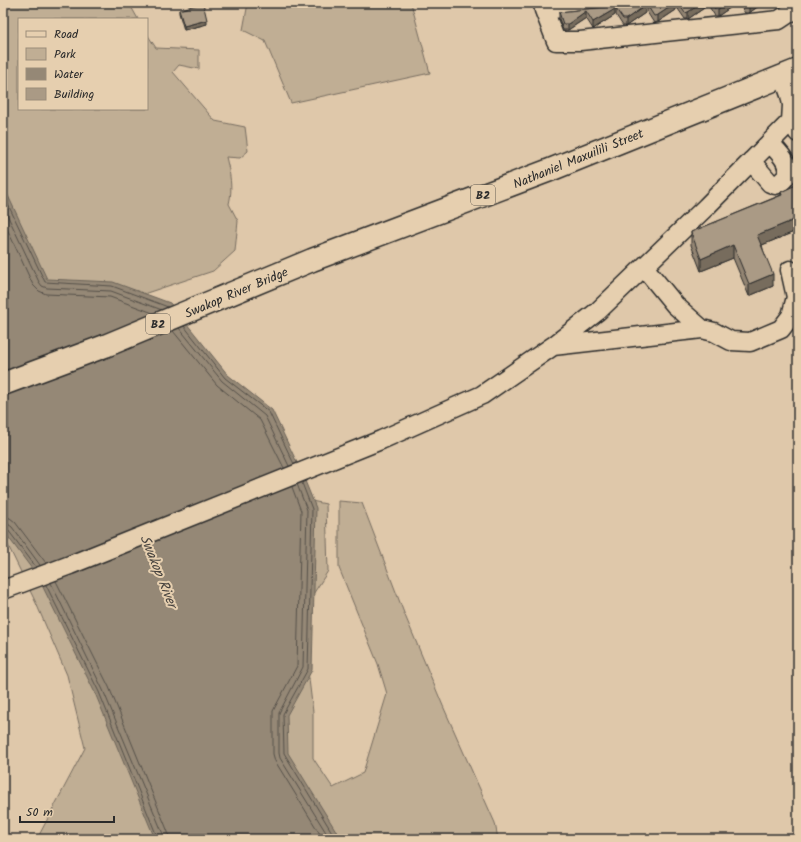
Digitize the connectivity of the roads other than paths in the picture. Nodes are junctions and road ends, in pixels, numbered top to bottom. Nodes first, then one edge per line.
1 (604, 3) edge
2 (796, 3) edge
3 (543, 7) edge
4 (790, 73) edge
5 (794, 127) edge
6 (770, 142) junction
7 (751, 161) junction
8 (312, 260) joint
9 (644, 267) junction
10 (790, 270) dead end
11 (702, 329) junction
12 (553, 346) junction
13 (3, 384) edge
14 (3, 590) edge

1 - 3 street
2 - 3 street
4 - 5 street
4 - 8 highway, Nathaniel Maxuilili Street / B2
5 - 6 street
6 - 7 street
6 - 7 street
7 - 9 street
8 - 13 highway, Swakop River Bridge / B2
9 - 11 street
9 - 12 street
10 - 11 street
11 - 12 street
12 - 14 street

